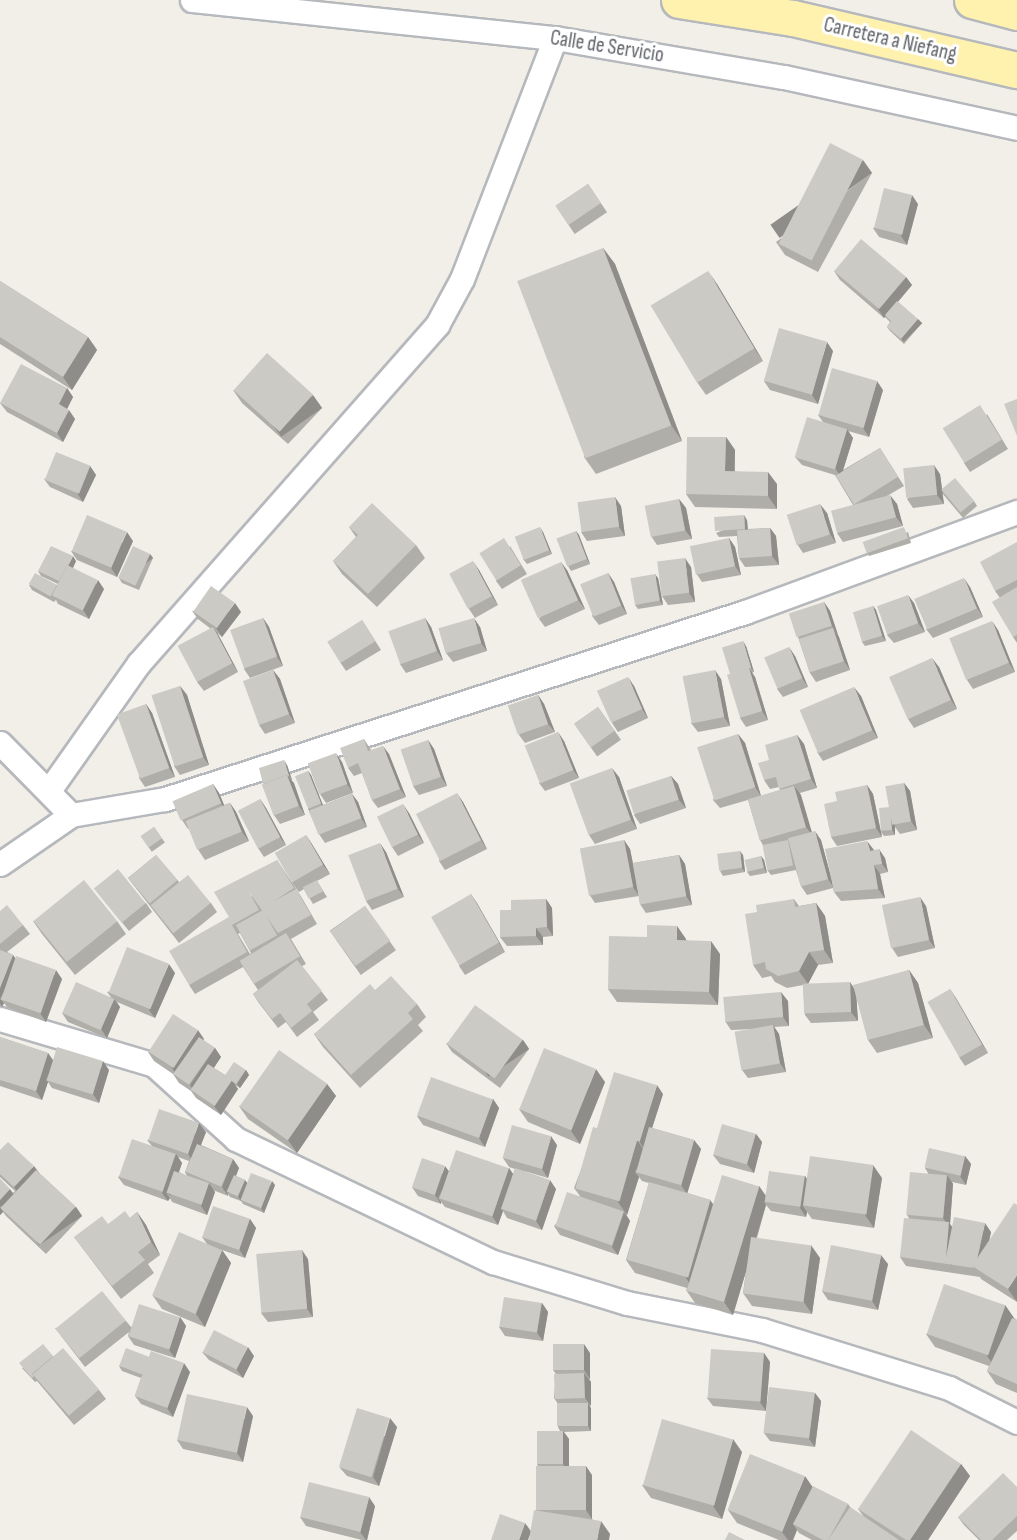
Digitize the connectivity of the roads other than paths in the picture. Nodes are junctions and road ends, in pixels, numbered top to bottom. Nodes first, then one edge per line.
1 (192, 0) edge
2 (679, 0) edge
3 (971, 0) edge
4 (1017, 12) edge
5 (555, 38) junction
6 (1017, 70) edge
7 (1017, 128) edge
8 (1017, 512) edge
9 (0, 743) edge
10 (50, 789) junction
11 (71, 815) junction
12 (0, 864) edge
13 (0, 1019) edge
14 (1017, 1422) edge

1 - 5 street, Calle de Servicio
2 - 6 main road, Carretera a Niefang
3 - 4 main road
5 - 7 street, Calle de Servicio
5 - 10 street
8 - 11 street
9 - 10 street
10 - 11 street
11 - 12 street
13 - 14 street

